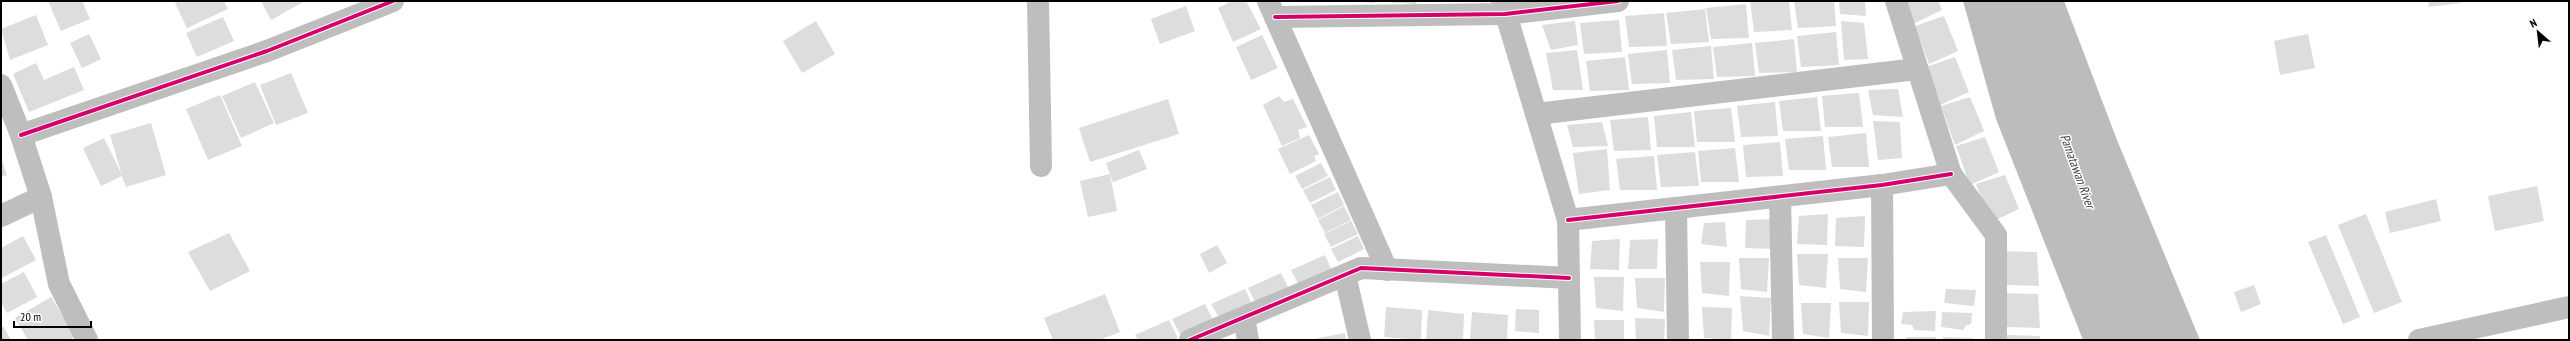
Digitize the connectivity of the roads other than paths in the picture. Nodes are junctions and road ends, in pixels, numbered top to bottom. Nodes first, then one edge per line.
1 (393, 1) edge
2 (1038, 1) edge
3 (1618, 1) edge
4 (1896, 1) edge
5 (1504, 8) edge
6 (1271, 9) edge
7 (1917, 69) junction
8 (1, 85) edge
9 (1536, 114) junction
10 (21, 135) junction
11 (1041, 166) dead end
12 (1951, 174) junction
13 (1882, 185) junction
14 (1780, 196) junction
15 (41, 198) junction
16 (1676, 208) junction
17 (1, 216) edge
18 (1568, 220) junction
19 (1387, 270) junction
20 (1345, 275) junction
21 (1569, 278) junction
22 (2569, 308) edge
23 (1244, 318) junction
24 (87, 340) edge
25 (1190, 340) edge
26 (1248, 340) edge
27 (1360, 340) edge
28 (1570, 340) edge
29 (1678, 340) edge
30 (1783, 340) edge
31 (1883, 340) edge
32 (1996, 340) edge
33 (2419, 340) edge

1 - 10 street
2 - 11 street
3 - 5 street
4 - 7 street
5 - 6 street
5 - 9 street
6 - 19 street
7 - 9 street
7 - 12 street
8 - 10 street
9 - 18 street
10 - 15 street
12 - 13 street
12 - 32 street
13 - 14 street
13 - 31 street
14 - 16 street
14 - 30 street
15 - 17 street
15 - 24 street
16 - 18 street
16 - 29 street
18 - 21 street
19 - 20 street
19 - 21 street
20 - 23 street
20 - 27 street
21 - 28 street
22 - 33 street
23 - 25 street
23 - 26 street

